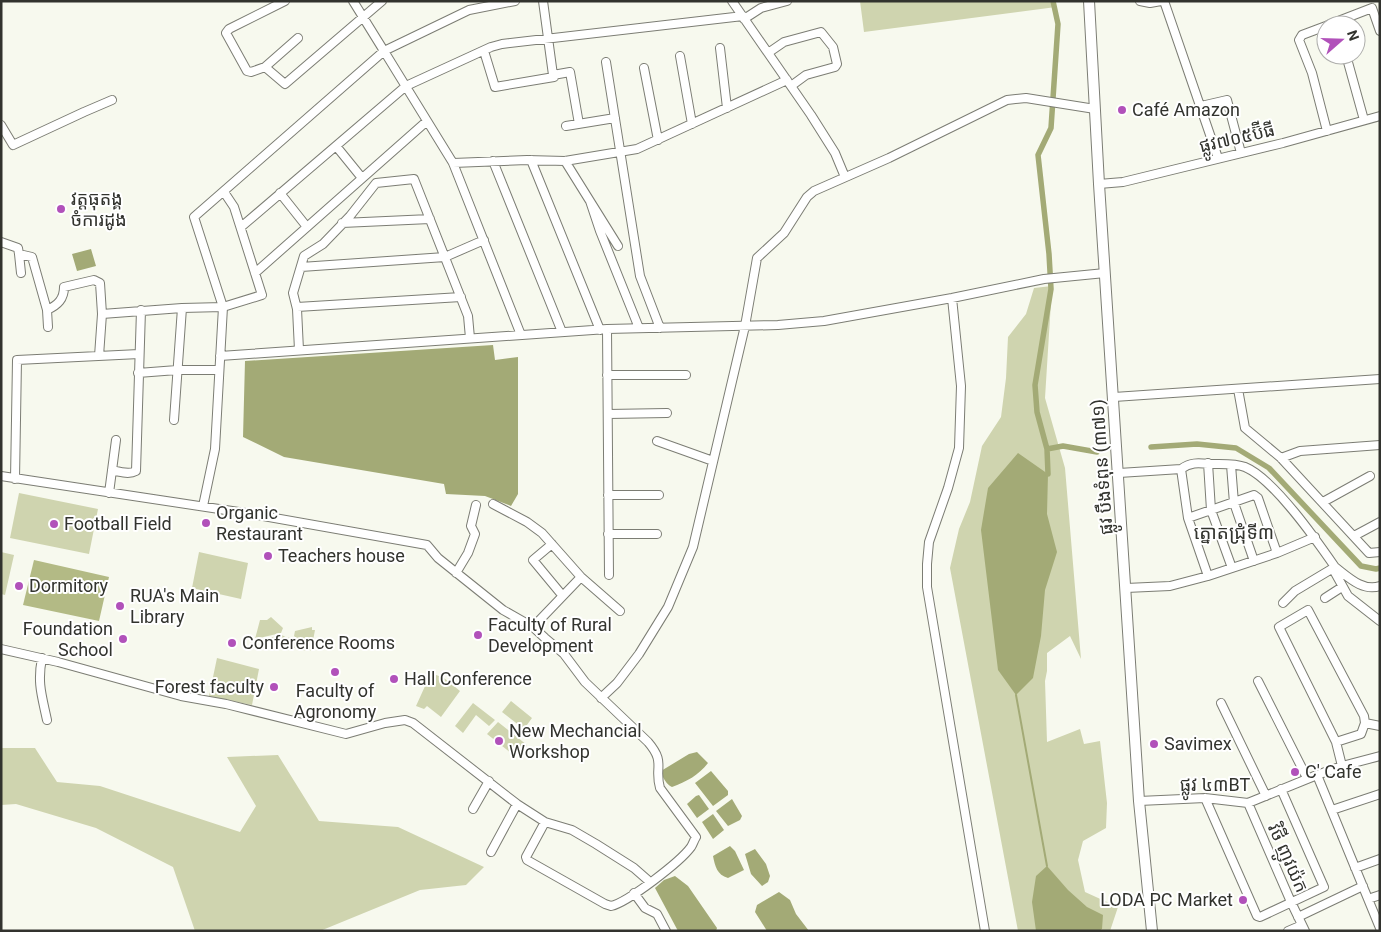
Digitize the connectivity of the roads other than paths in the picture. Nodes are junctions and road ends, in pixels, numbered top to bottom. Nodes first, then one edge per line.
1 (285, 1) edge
2 (354, 1) edge
3 (382, 1) edge
4 (515, 1) edge
5 (543, 1) edge
6 (732, 1) edge
7 (787, 1) edge
8 (1090, 1) edge
9 (1140, 1) edge
10 (1162, 1) edge
11 (1354, 15) edge
12 (1377, 15) edge
13 (363, 17) junction
14 (743, 18) junction
15 (1316, 30) edge
16 (1380, 31) edge
17 (298, 38) dead end
18 (548, 38) junction
19 (720, 48) dead end
20 (384, 51) junction
21 (484, 51) junction
22 (768, 53) junction
23 (680, 56) dead end
24 (606, 62) dead end
25 (1349, 65) edge
26 (265, 67) junction
27 (644, 68) dead end
28 (553, 75) junction
29 (789, 83) junction
30 (406, 86) junction
31 (112, 100) dead end
32 (1200, 106) junction
33 (727, 108) junction
34 (1095, 108) junction
35 (1380, 116) edge
36 (615, 118) junction
37 (1364, 120) junction
38 (427, 121) junction
39 (579, 124) junction
40 (692, 124) junction
41 (1, 126) edge
42 (566, 126) dead end
43 (1327, 130) junction
44 (658, 140) junction
45 (336, 146) junction
46 (620, 153) junction
47 (1241, 153) junction
48 (1218, 158) junction
49 (531, 160) junction
50 (493, 161) junction
51 (565, 162) junction
52 (453, 163) junction
53 (845, 177) junction
54 (362, 178) junction
55 (1099, 184) junction
56 (224, 192) junction
57 (280, 194) junction
58 (590, 201) junction
59 (430, 219) junction
60 (342, 224) junction
61 (241, 227) junction
62 (307, 227) junction
63 (484, 240) junction
64 (1, 242) edge
65 (618, 246) dead end
66 (19, 254) junction
67 (445, 257) junction
68 (301, 267) junction
69 (21, 273) dead end
70 (255, 273) junction
71 (1105, 273) junction
72 (461, 297) junction
73 (952, 298) junction
74 (223, 307) junction
75 (297, 307) junction
76 (182, 308) junction
77 (47, 310) junction
78 (141, 310) junction
79 (102, 314) junction
80 (745, 326) junction
81 (48, 327) dead end
82 (639, 328) junction
83 (660, 328) junction
84 (604, 330) junction
85 (562, 332) junction
86 (521, 335) junction
87 (470, 338) junction
88 (299, 350) junction
89 (139, 354) junction
90 (100, 356) junction
91 (220, 356) junction
92 (177, 370) junction
93 (219, 370) junction
94 (138, 373) junction
95 (608, 375) junction
96 (686, 375) dead end
97 (1380, 379) edge
98 (1238, 389) junction
99 (1114, 397) junction
100 (608, 414) junction
101 (667, 414) dead end
102 (174, 420) dead end
103 (116, 440) dead end
104 (657, 441) dead end
105 (1379, 446) edge
106 (1281, 458) junction
107 (713, 461) junction
108 (1208, 464) junction
109 (1231, 465) junction
110 (1181, 469) junction
111 (112, 470) junction
112 (1119, 473) junction
113 (1, 476) edge
114 (1370, 476) dead end
115 (15, 478) junction
116 (109, 493) junction
117 (608, 495) junction
118 (659, 495) dead end
119 (1322, 502) junction
120 (1234, 503) junction
121 (493, 504) dead end
122 (476, 505) dead end
123 (203, 506) junction
124 (1211, 510) junction
125 (1188, 518) junction
126 (1380, 522) edge
127 (608, 534) junction
128 (657, 534) dead end
129 (1354, 536) junction
130 (1315, 538) junction
131 (552, 544) junction
132 (1380, 552) edge
133 (1277, 553) junction
134 (1254, 561) junction
135 (1232, 568) junction
136 (1334, 568) junction
137 (456, 573) junction
138 (609, 575) dead end
139 (1208, 576) junction
140 (581, 577) junction
141 (1380, 586) edge
142 (1342, 587) junction
143 (1126, 588) junction
144 (562, 595) junction
145 (1325, 598) dead end
146 (1283, 603) dead end
147 (620, 611) dead end
148 (1380, 621) edge
149 (533, 628) junction
150 (1, 649) edge
151 (42, 658) junction
152 (1258, 682) dead end
153 (601, 698) junction
154 (1221, 703) dead end
155 (47, 720) dead end
156 (1364, 723) junction
157 (1380, 726) edge
158 (1336, 742) junction
159 (1380, 756) edge
160 (1342, 766) junction
161 (1316, 775) junction
162 (1307, 778) junction
163 (489, 782) junction
164 (1281, 789) junction
165 (1380, 794) edge
166 (1266, 796) junction
167 (1205, 798) junction
168 (1139, 801) junction
169 (1248, 803) junction
170 (517, 804) junction
171 (472, 809) dead end
172 (1332, 810) junction
173 (545, 822) junction
174 (491, 852) dead end
175 (1380, 859) edge
176 (1355, 868) junction
177 (650, 882) junction
178 (1362, 886) junction
179 (634, 893) junction
180 (1380, 895) edge
181 (1368, 900) junction
182 (1291, 902) junction
183 (1302, 924) edge
184 (1380, 928) edge
185 (666, 931) edge
186 (985, 931) edge
187 (1152, 931) edge
188 (1288, 931) edge

1 - 26 street
2 - 13 street
3 - 13 street
4 - 20 street
5 - 18 street
6 - 14 street
7 - 14 street
8 - 34 main road, ផ្លូវ បឹងទំពុន (៣៧១)
9 - 10 street
10 - 32 street
11 - 12 street
12 - 16 street
13 - 20 street
13 - 26 street
14 - 18 street
14 - 22 street
15 - 43 street
17 - 26 street
18 - 21 street
18 - 28 street
19 - 33 street
20 - 30 street
20 - 56 street
21 - 28 street
21 - 30 street
22 - 29 street
22 - 29 street
23 - 40 street
24 - 36 street
25 - 37 street
27 - 44 street
28 - 39 street
29 - 33 street
29 - 53 street
30 - 38 street
30 - 45 street
31 - 41 street
32 - 47 street
32 - 48 street
33 - 40 street
34 - 53 street
34 - 55 main road, ផ្លូវ បឹងទំពុន (៣៧១)
35 - 37 street, ផ្លូវ៧០៥ប៊ីធី
36 - 39 street
36 - 46 street
37 - 43 street, ផ្លូវ៧០៥ប៊ីធី
38 - 52 street
38 - 54 street
39 - 42 street
40 - 44 street
43 - 47 street, ផ្លូវ៧០៥ប៊ីធី
44 - 46 street
45 - 54 street
45 - 57 street
46 - 51 street
46 - 83 street
47 - 48 street, ផ្លូវ៧០៥ប៊ីធី
48 - 55 street, ផ្លូវ៧០៥ប៊ីធី
49 - 50 street
49 - 51 street
49 - 84 street
50 - 52 street
50 - 85 street
51 - 58 street
52 - 63 street
53 - 80 street
54 - 62 street
55 - 71 main road, ផ្លូវ បឹងទំពុន (៣៧១)
56 - 61 street
56 - 74 street
57 - 61 street
57 - 62 street
58 - 65 street
58 - 82 street
59 - 60 street
59 - 60 street
59 - 67 street
60 - 68 street
61 - 70 street
62 - 70 street
63 - 67 street
63 - 86 street
64 - 66 street
66 - 69 street
66 - 77 street
67 - 68 street
67 - 72 street
68 - 75 street
70 - 74 street
71 - 73 street
71 - 99 main road, ផ្លូវ បឹងទំពុន (៣៧១)
72 - 75 street
72 - 87 street
73 - 80 street
73 - 186 street
74 - 76 street
74 - 91 street
75 - 88 street
76 - 78 street
76 - 92 street
77 - 79 street
77 - 81 street
78 - 79 street
78 - 89 street
79 - 90 street
80 - 83 street
80 - 107 street
82 - 83 street
82 - 84 street
84 - 85 street
84 - 95 street
85 - 86 street
86 - 87 street
87 - 88 street
88 - 91 street
89 - 90 street
89 - 94 street
90 - 115 street
91 - 93 street
92 - 93 street
92 - 94 street
92 - 102 street
93 - 123 street
94 - 111 street
95 - 96 street
95 - 100 street
97 - 98 street
98 - 99 street
98 - 106 street
99 - 112 main road, ផ្លូវ បឹងទំពុន (៣៧១)
100 - 101 street
100 - 117 street
103 - 111 street
104 - 107 street
105 - 106 street
106 - 119 street
107 - 153 street
108 - 109 street
108 - 110 street
108 - 124 street
109 - 120 street
109 - 130 street
110 - 112 street
110 - 125 street
111 - 116 street
112 - 143 main road, ផ្លូវ បឹងទំពុន (៣៧១)
113 - 115 street
114 - 119 street
115 - 116 street
116 - 123 street
117 - 118 street
117 - 127 street
119 - 129 street
120 - 124 street
120 - 133 street
120 - 134 street
121 - 131 street
122 - 137 street
123 - 137 street
124 - 125 street
124 - 135 street
125 - 139 street
126 - 129 street
127 - 128 street
127 - 138 street
129 - 132 street
130 - 133 street
130 - 136 street
131 - 140 street
131 - 144 street
133 - 134 street
134 - 135 street
135 - 139 street
136 - 141 street
136 - 142 street
136 - 146 street
137 - 149 street
139 - 143 street
140 - 144 street
140 - 147 street
142 - 145 street
142 - 148 street
143 - 168 main road, ផ្លូវ បឹងទំពុន (៣៧១)
144 - 149 street
149 - 153 street
150 - 151 street
151 - 155 street
151 - 163 street
152 - 162 street
153 - 177 street
154 - 166 street
156 - 157 street
156 - 158 street
156 - 158 street
158 - 160 street
159 - 160 street, ផ្លូវ ៤៣BT
160 - 161 street, ផ្លូវ ៤៣BT
161 - 162 street, ផ្លូវ ៤៣BT
161 - 172 street
162 - 164 street, ផ្លូវ ៤៣BT
163 - 170 street
163 - 171 street
164 - 166 street, ផ្លូវ ៤៣BT
164 - 182 street
165 - 172 street
166 - 169 street, ផ្លូវ ៤៣BT
167 - 168 street, ផ្លូវ ៤៣BT
167 - 169 street, ផ្លូវ ៤៣BT
167 - 182 street
168 - 187 main road, ផ្លូវ បឹងទំពុន (៣៧១)
169 - 182 street, វិថី ញូវយ៉ក
170 - 173 street
170 - 174 street
172 - 176 street
173 - 177 street
173 - 179 street
175 - 176 street
176 - 178 street
177 - 179 street
178 - 181 street
178 - 183 street
179 - 185 street
180 - 181 street
181 - 184 street
182 - 183 street, វិថី ញូវយ៉ក
183 - 188 street

